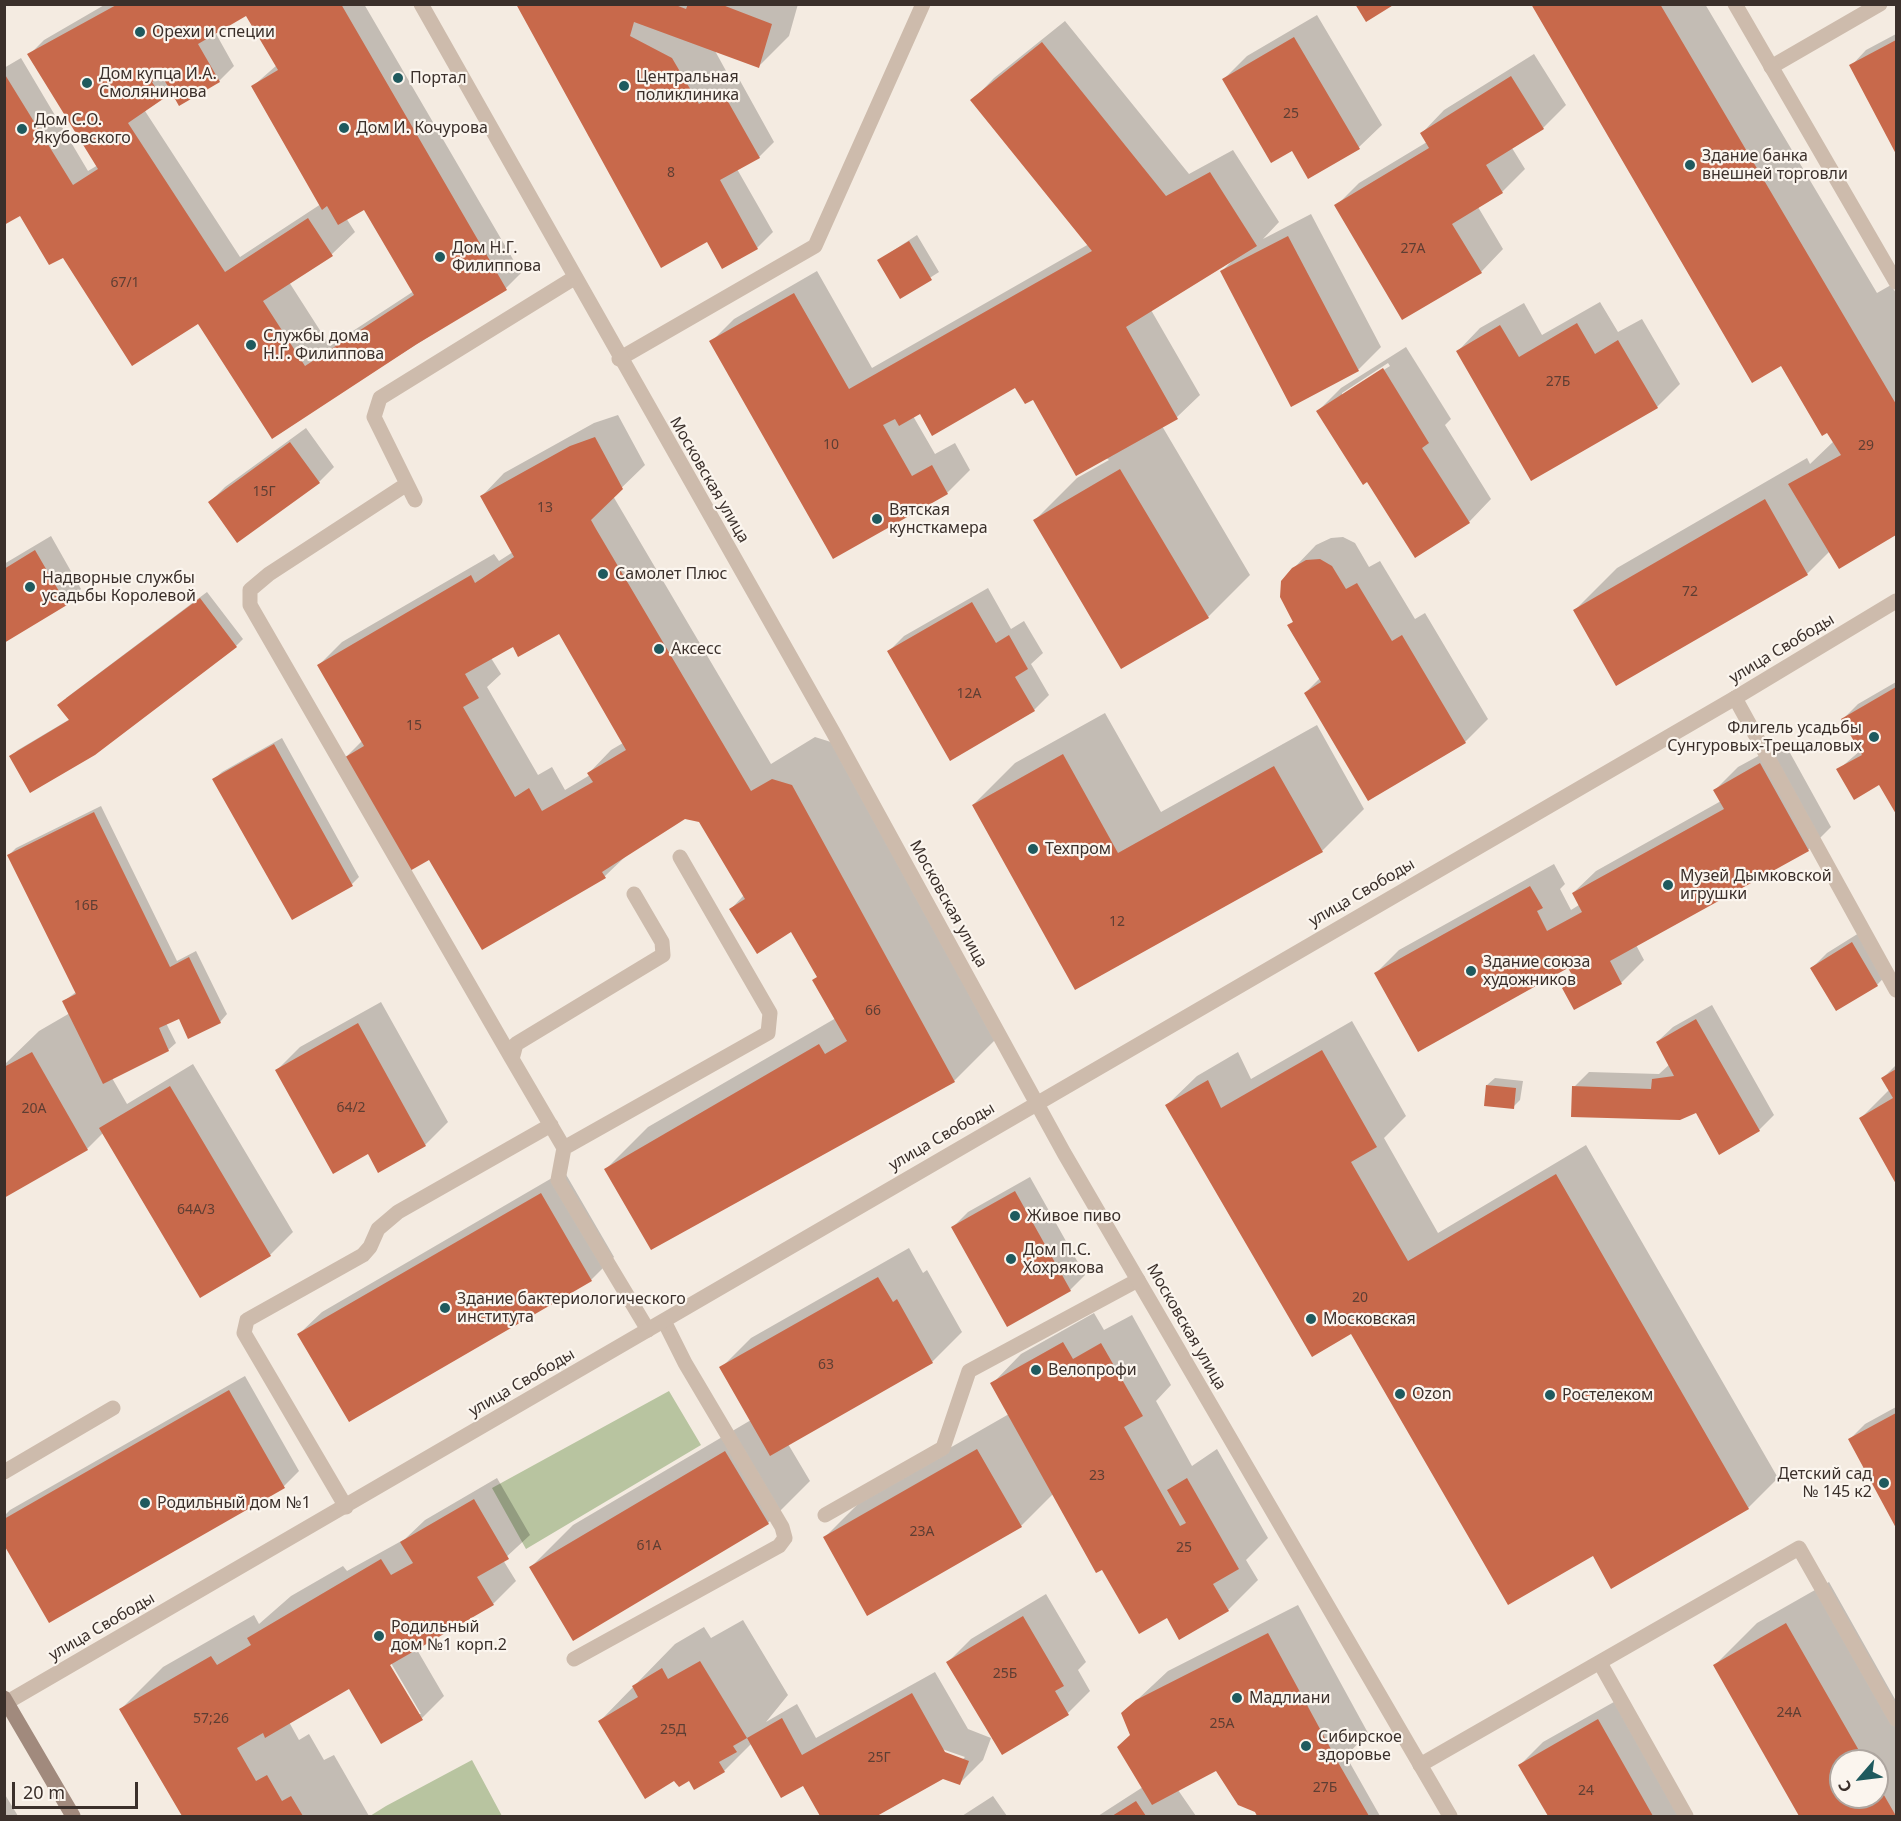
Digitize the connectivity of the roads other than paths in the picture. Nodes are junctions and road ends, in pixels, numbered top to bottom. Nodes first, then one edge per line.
1 (421, 4) edge
2 (923, 4) edge
3 (1735, 4) edge
4 (1881, 4) edge
5 (1771, 67) junction
6 (574, 278) junction
7 (1896, 282) edge
8 (619, 359) junction
9 (407, 484) junction
10 (416, 500) dead end
11 (1896, 601) edge
12 (1735, 698) junction
13 (680, 857) dead end
14 (634, 894) dead end
15 (1896, 990) edge
16 (512, 1059) junction
17 (1036, 1102) junction
18 (551, 1125) junction
19 (564, 1148) junction
20 (1138, 1280) junction
21 (664, 1321) junction
22 (648, 1330) junction
23 (113, 1408) dead end
24 (4, 1472) edge
25 (346, 1507) junction
26 (825, 1515) dead end
27 (574, 1659) dead end
28 (1600, 1663) junction
29 (5, 1701) edge
30 (1896, 1719) edge
31 (1420, 1765) junction
32 (73, 1816) edge
33 (1450, 1816) edge
34 (1686, 1816) edge

1 - 6 street, Московская улица
2 - 8 street
3 - 5 street
4 - 5 street
5 - 7 street
6 - 8 street, Московская улица
6 - 9 street
8 - 17 street, Московская улица
9 - 10 street
9 - 16 street
11 - 12 street, улица Свободы
12 - 15 street
12 - 17 street, улица Свободы
13 - 19 street
14 - 16 street
16 - 18 street
17 - 20 street, Московская улица
17 - 21 street, улица Свободы
18 - 19 street
18 - 25 street
19 - 22 street
20 - 26 street
20 - 31 street, Московская улица
21 - 22 street, улица Свободы
21 - 27 street
22 - 25 street, улица Свободы
23 - 24 street
25 - 29 street, улица Свободы
28 - 30 street
28 - 31 street
28 - 34 street
29 - 32 main road
31 - 33 street, Московская улица

